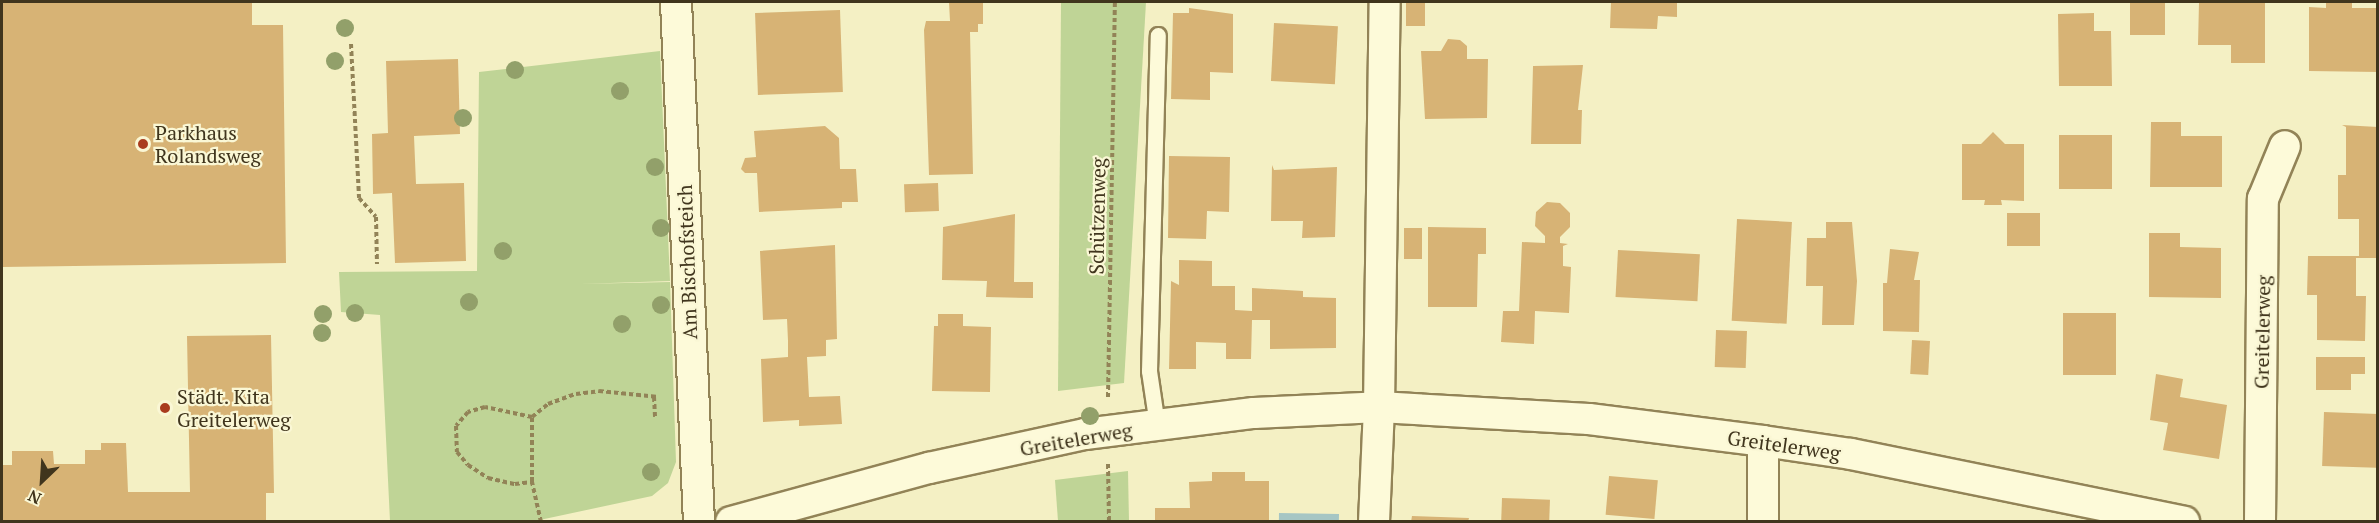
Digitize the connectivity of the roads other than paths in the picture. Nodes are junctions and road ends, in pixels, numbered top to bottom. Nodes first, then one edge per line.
1 (676, 2) edge
2 (1385, 2) edge
3 (1158, 35) dead end
4 (2285, 146) dead end
5 (1380, 407) junction
6 (1157, 425) junction
7 (1762, 441) junction
8 (779, 515) edge
9 (699, 522) edge
10 (731, 522) edge
11 (1374, 522) edge
12 (1763, 522) edge
13 (2184, 522) edge
14 (2260, 522) edge

1 - 9 street, Am Bischofsteich
2 - 5 street
3 - 6 lane
4 - 14 street, Greitelerweg
5 - 6 street, Greitelerweg
5 - 7 street, Greitelerweg
5 - 11 street
6 - 8 street, Greitelerweg
7 - 12 street
7 - 13 street, Greitelerweg
8 - 10 street, Greitelerweg

